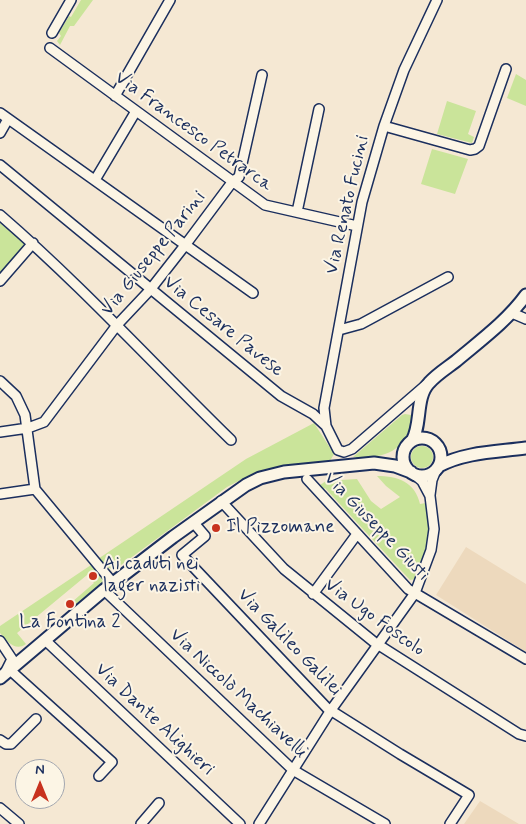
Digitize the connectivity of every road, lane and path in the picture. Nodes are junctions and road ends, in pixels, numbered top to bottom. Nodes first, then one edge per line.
1 (71, 0) edge
2 (170, 0) edge
3 (437, 0) edge
4 (52, 33) dead end
5 (50, 48) dead end
6 (506, 69) dead end
7 (262, 75) dead end
8 (115, 96) junction
9 (319, 109) dead end
10 (136, 111) junction
11 (0, 113) edge
12 (8, 119) junction
13 (384, 126) junction
14 (0, 133) edge
15 (0, 165) edge
16 (95, 180) junction
17 (233, 181) junction
18 (296, 212) junction
19 (0, 215) edge
20 (357, 226) junction
21 (33, 243) junction
22 (186, 244) junction
23 (448, 277) dead end
24 (0, 281) edge
25 (150, 290) junction
26 (253, 293) dead end
27 (526, 295) edge
28 (512, 313) junction
29 (526, 319) edge
30 (117, 325) junction
31 (339, 330) junction
32 (0, 381) edge
33 (428, 384) junction
34 (402, 406) junction
35 (324, 408) junction
36 (420, 408) junction
37 (312, 414) junction
38 (326, 426) junction
39 (28, 428) junction
40 (0, 432) edge
41 (231, 440) dead end
42 (412, 441) junction
43 (436, 445) junction
44 (526, 448) edge
45 (404, 451) junction
46 (472, 455) junction
47 (374, 463) junction
48 (437, 468) junction
49 (413, 474) junction
50 (307, 479) dead end
51 (35, 489) junction
52 (0, 494) edge
53 (430, 496) junction
54 (221, 501) junction
55 (193, 522) junction
56 (357, 534) junction
57 (109, 586) junction
58 (415, 593) junction
59 (313, 594) junction
60 (45, 640) junction
61 (0, 641) edge
62 (378, 645) junction
63 (526, 659) edge
64 (4, 675) edge
65 (331, 710) junction
66 (36, 719) dead end
67 (526, 736) edge
68 (0, 740) edge
69 (293, 770) junction
70 (99, 776) dead end
71 (159, 803) dead end
72 (0, 808) edge
73 (20, 824) edge
74 (141, 824) edge
75 (240, 824) edge
76 (259, 824) edge
77 (385, 824) edge
78 (450, 824) edge

1 - 4 street
2 - 8 street
3 - 13 street, Via Renato Fucini
5 - 8 street, Via Francesco Petrarca
6 - 13 street
7 - 17 street, Via Giuseppe Parini
8 - 10 street, Via Francesco Petrarca
9 - 18 street
10 - 16 street
10 - 17 street, Via Francesco Petrarca
11 - 12 street
12 - 14 street
12 - 16 street
13 - 20 street, Via Renato Fucini
15 - 25 street, Via Cesare Pavese
16 - 22 street
17 - 18 street, Via Francesco Petrarca
17 - 22 street, Via Giuseppe Parini
18 - 20 street, Via Francesco Petrarca
19 - 21 street
20 - 31 street, Via Renato Fucini
21 - 24 street
21 - 30 street
22 - 25 street, Via Giuseppe Parini
22 - 26 street
23 - 31 street
25 - 30 street, Via Giuseppe Parini
25 - 37 street, Via Cesare Pavese
27 - 28 main road
28 - 29 street
28 - 33 main road
30 - 39 street, Via Giuseppe Parini
30 - 41 street
31 - 35 street, Via Renato Fucini
32 - 39 street
33 - 34 street
33 - 36 main road
34 - 36 street
34 - 38 street
35 - 37 street
35 - 38 street, Via Renato Fucini
36 - 42 main road
36 - 43 main road
37 - 38 street, Via Cesare Pavese
39 - 40 street
39 - 51 street
42 - 43 main road
42 - 45 main road
43 - 46 main road
43 - 48 main road
44 - 46 main road
45 - 47 main road
45 - 49 main road
46 - 48 main road
47 - 49 main road
47 - 54 main road
48 - 49 main road
48 - 53 street
49 - 53 street
50 - 56 street, Via Giuseppe Giusti
51 - 52 street
51 - 57 street, Via Niccolò Machiavelli
53 - 58 street
54 - 55 main road
54 - 59 street, Via Ugo Foscolo
55 - 57 main road
55 - 65 street, Via Galileo Galilei
56 - 58 street, Via Giuseppe Giusti
56 - 59 street
57 - 60 main road
57 - 69 street, Via Niccolò Machiavelli
58 - 62 street
58 - 63 street, Via Giuseppe Giusti
59 - 62 street, Via Ugo Foscolo
60 - 64 main road
60 - 75 street, Via Dante Alighieri
61 - 64 street
62 - 65 street
62 - 67 street, Via Ugo Foscolo
64 - 70 street
65 - 69 street
65 - 78 street, Via Galileo Galilei
66 - 68 street
69 - 76 street
69 - 77 street, Via Niccolò Machiavelli
71 - 74 street
72 - 73 street

